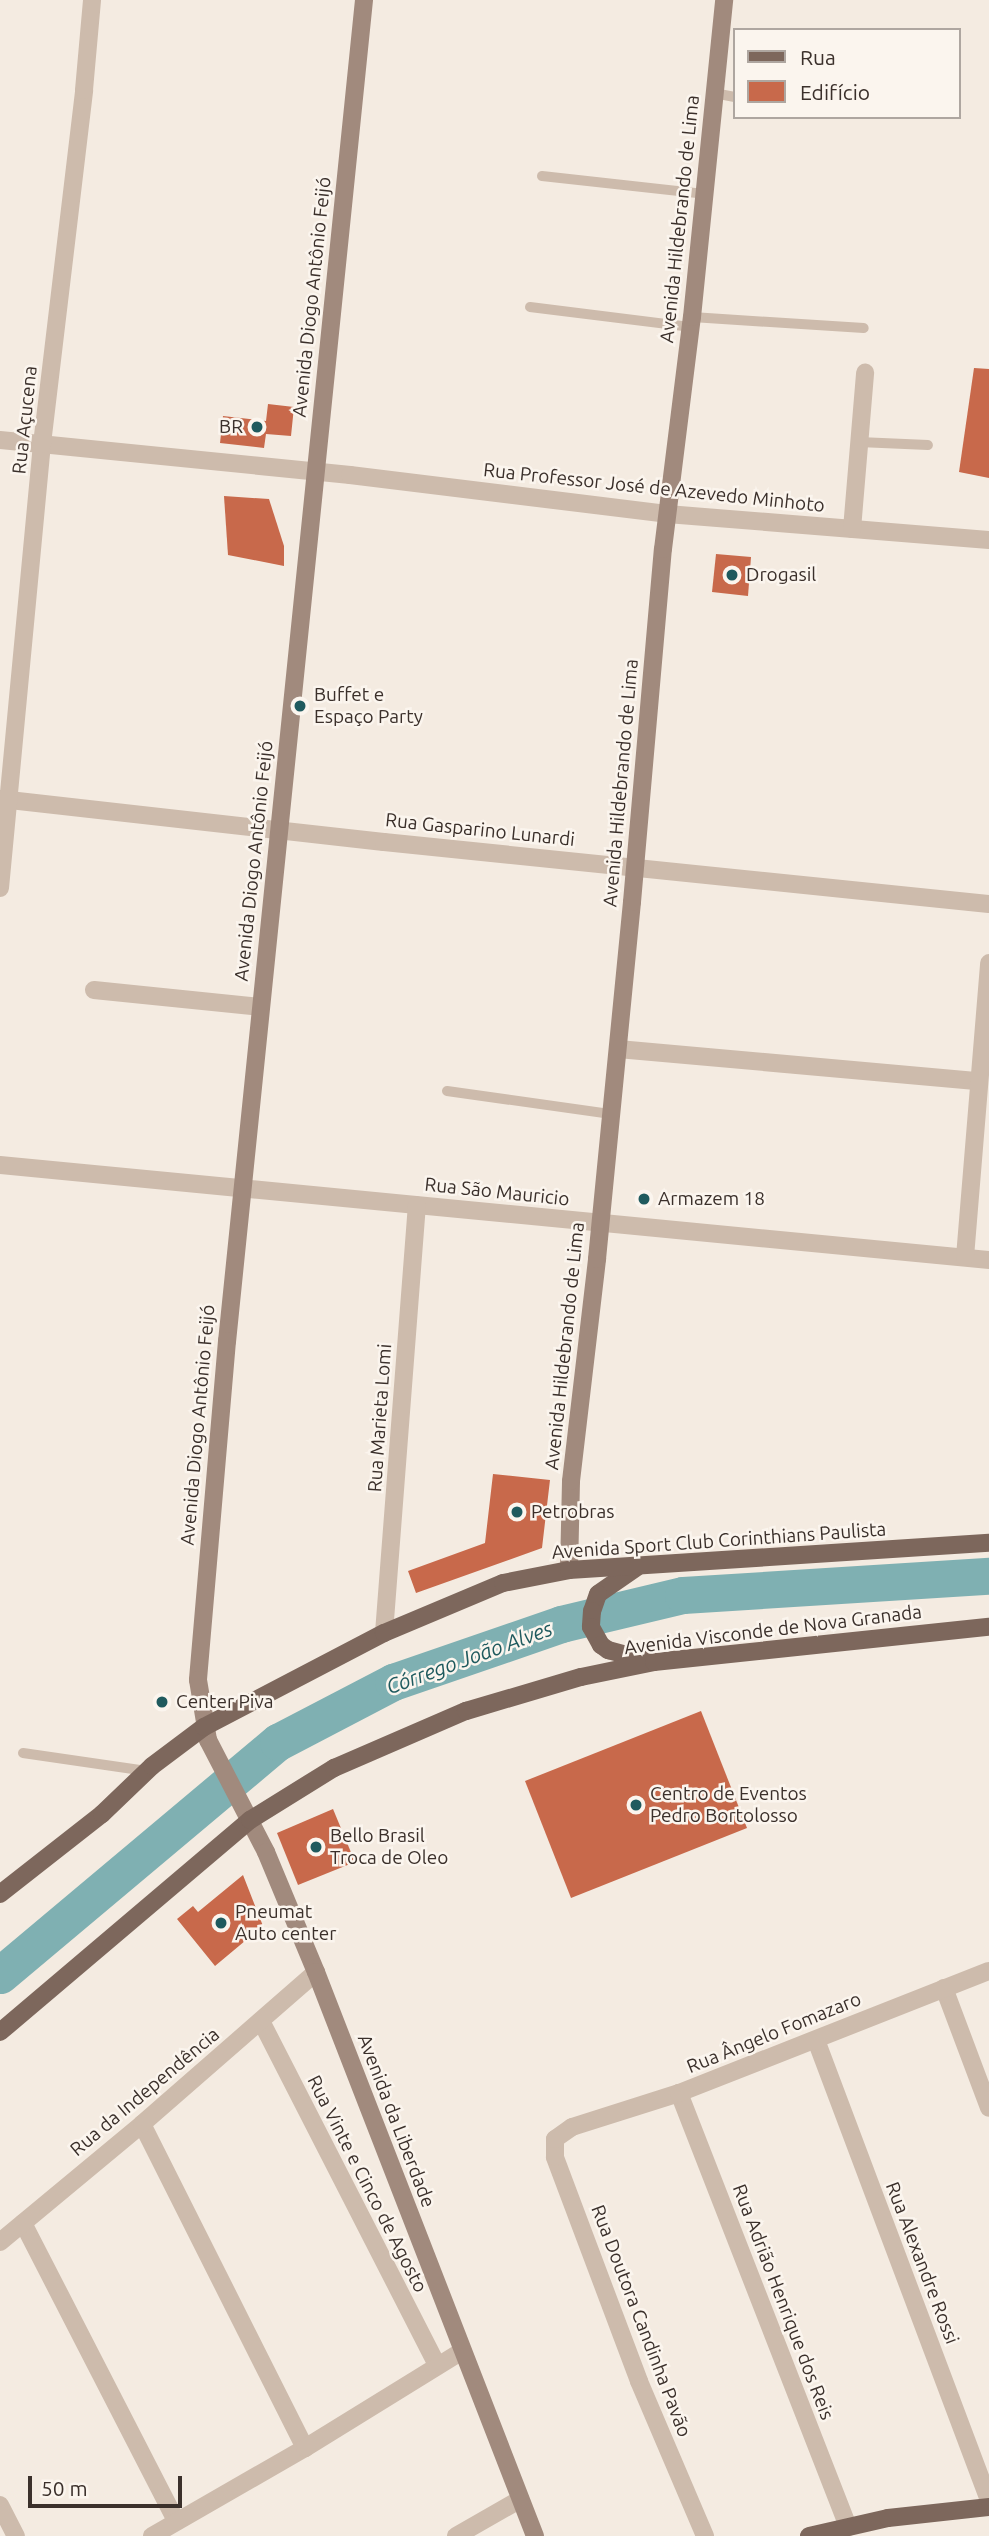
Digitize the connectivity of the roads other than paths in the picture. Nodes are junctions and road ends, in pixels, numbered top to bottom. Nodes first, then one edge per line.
1 (92, 0) edge
2 (364, 0) edge
3 (724, 0) edge
4 (715, 93) junction
5 (734, 97) edge
6 (542, 176) dead end
7 (704, 194) junction
8 (530, 307) dead end
9 (691, 322) junction
10 (864, 328) dead end
11 (865, 373) dead end
12 (0, 440) edge
13 (859, 442) junction
14 (43, 444) junction
15 (928, 445) dead end
16 (315, 472) junction
17 (667, 514) junction
18 (852, 529) junction
19 (989, 540) edge
20 (4, 799) edge
21 (278, 831) junction
22 (635, 867) junction
23 (0, 888) edge
24 (989, 904) edge
25 (989, 963) edge
26 (94, 990) dead end
27 (260, 1007) junction
28 (618, 1049) junction
29 (979, 1082) junction
30 (447, 1091) dead end
31 (611, 1114) junction
32 (0, 1165) edge
33 (244, 1187) junction
34 (417, 1205) junction
35 (600, 1222) junction
36 (965, 1257) junction
37 (989, 1260) edge
38 (989, 1544) edge
39 (640, 1566) junction
40 (569, 1570) junction
41 (989, 1627) edge
42 (384, 1633) junction
43 (653, 1662) junction
44 (206, 1733) junction
45 (23, 1753) dead end
46 (146, 1771) junction
47 (250, 1820) junction
48 (0, 1894) edge
49 (989, 1971) edge
50 (316, 1972) junction
51 (944, 1988) junction
52 (261, 2021) junction
53 (0, 2032) edge
54 (816, 2040) junction
55 (679, 2093) junction
56 (989, 2108) edge
57 (142, 2124) junction
58 (572, 2127) joint
59 (23, 2223) junction
60 (0, 2242) edge
61 (462, 2351) junction
62 (437, 2365) junction
63 (305, 2448) junction
64 (520, 2500) junction
65 (989, 2501) edge
66 (0, 2505) edge
67 (989, 2507) edge
68 (176, 2521) junction
69 (848, 2527) junction
70 (16, 2536) edge
71 (152, 2536) edge
72 (456, 2536) edge
73 (535, 2536) edge
74 (705, 2536) edge
75 (809, 2536) edge

1 - 14 street, Rua Açucena
2 - 16 main road, Avenida Diogo Antônio Feijó
3 - 4 main road, Avenida Hildebrando de Lima
4 - 5 lane
4 - 7 main road, Avenida Hildebrando de Lima
6 - 7 lane
7 - 9 main road, Avenida Hildebrando de Lima
8 - 9 lane
9 - 10 lane
9 - 17 main road, Avenida Hildebrando de Lima
11 - 13 street
12 - 14 street, Rua Professor José de Azevedo Minhoto
13 - 15 lane
13 - 18 street
14 - 16 street, Rua Professor José de Azevedo Minhoto
14 - 20 street, Rua Açucena
16 - 17 street, Rua Professor José de Azevedo Minhoto
16 - 21 main road, Avenida Diogo Antônio Feijó
17 - 18 street, Rua Professor José de Azevedo Minhoto
17 - 22 main road, Avenida Hildebrando de Lima
18 - 19 street, Rua Professor José de Azevedo Minhoto
20 - 21 street, Rua Gasparino Lunardi
20 - 23 street, Rua Açucena
21 - 22 street, Rua Gasparino Lunardi
21 - 27 main road, Avenida Diogo Antônio Feijó
22 - 24 street, Rua Gasparino Lunardi
22 - 28 main road, Avenida Hildebrando de Lima
25 - 29 street
26 - 27 street
27 - 33 main road, Avenida Diogo Antônio Feijó
28 - 29 street
28 - 31 main road, Avenida Hildebrando de Lima
29 - 36 street
30 - 31 lane
31 - 35 main road, Avenida Hildebrando de Lima
32 - 33 street, Rua São Mauricio
33 - 34 street, Rua São Mauricio
33 - 44 main road, Avenida Diogo Antônio Feijó
34 - 35 street, Rua São Mauricio
34 - 42 street, Rua Marieta Lomi
35 - 36 street, Rua São Mauricio
35 - 40 main road, Avenida Hildebrando de Lima
36 - 37 street, Rua São Mauricio
38 - 39 main road, Avenida Sport Club Corinthians Paulista
39 - 40 main road, Avenida Sport Club Corinthians Paulista
39 - 43 main road
40 - 42 main road, Avenida Sport Club Corinthians Paulista
41 - 43 main road, Avenida Visconde de Nova Granada
42 - 44 main road, Avenida Sport Club Corinthians Paulista
43 - 47 main road, Avenida Visconde de Nova Granada
44 - 46 main road, Avenida Sport Club Corinthians Paulista
44 - 47 main road, Avenida da Liberdade
45 - 46 lane
46 - 48 main road, Avenida Sport Club Corinthians Paulista
47 - 50 main road, Avenida da Liberdade
47 - 53 main road, Avenida Visconde de Nova Granada
49 - 51 street, Rua Ângelo Fomazaro
50 - 52 street, Rua da Independência
50 - 61 main road, Avenida da Liberdade
51 - 54 street, Rua Ângelo Fomazaro
51 - 56 street
52 - 57 street, Rua da Independência
52 - 62 street, Rua Vinte e Cinco de Agosto
54 - 55 street, Rua Ângelo Fomazaro
54 - 65 street, Rua Alexandre Rossi
55 - 58 street, Rua Ângelo Fomazaro
55 - 69 street, Rua Adrião Henrique dos Reis
57 - 59 street, Rua da Independência
57 - 63 street
58 - 74 street, Rua Doutora Candinha Pavão
59 - 60 street, Rua da Independência
59 - 68 street
61 - 62 street
61 - 64 main road, Avenida da Liberdade
62 - 63 street
63 - 68 street
64 - 72 street
64 - 73 main road, Avenida da Liberdade
66 - 70 street
67 - 69 main road
68 - 71 street
69 - 75 main road

